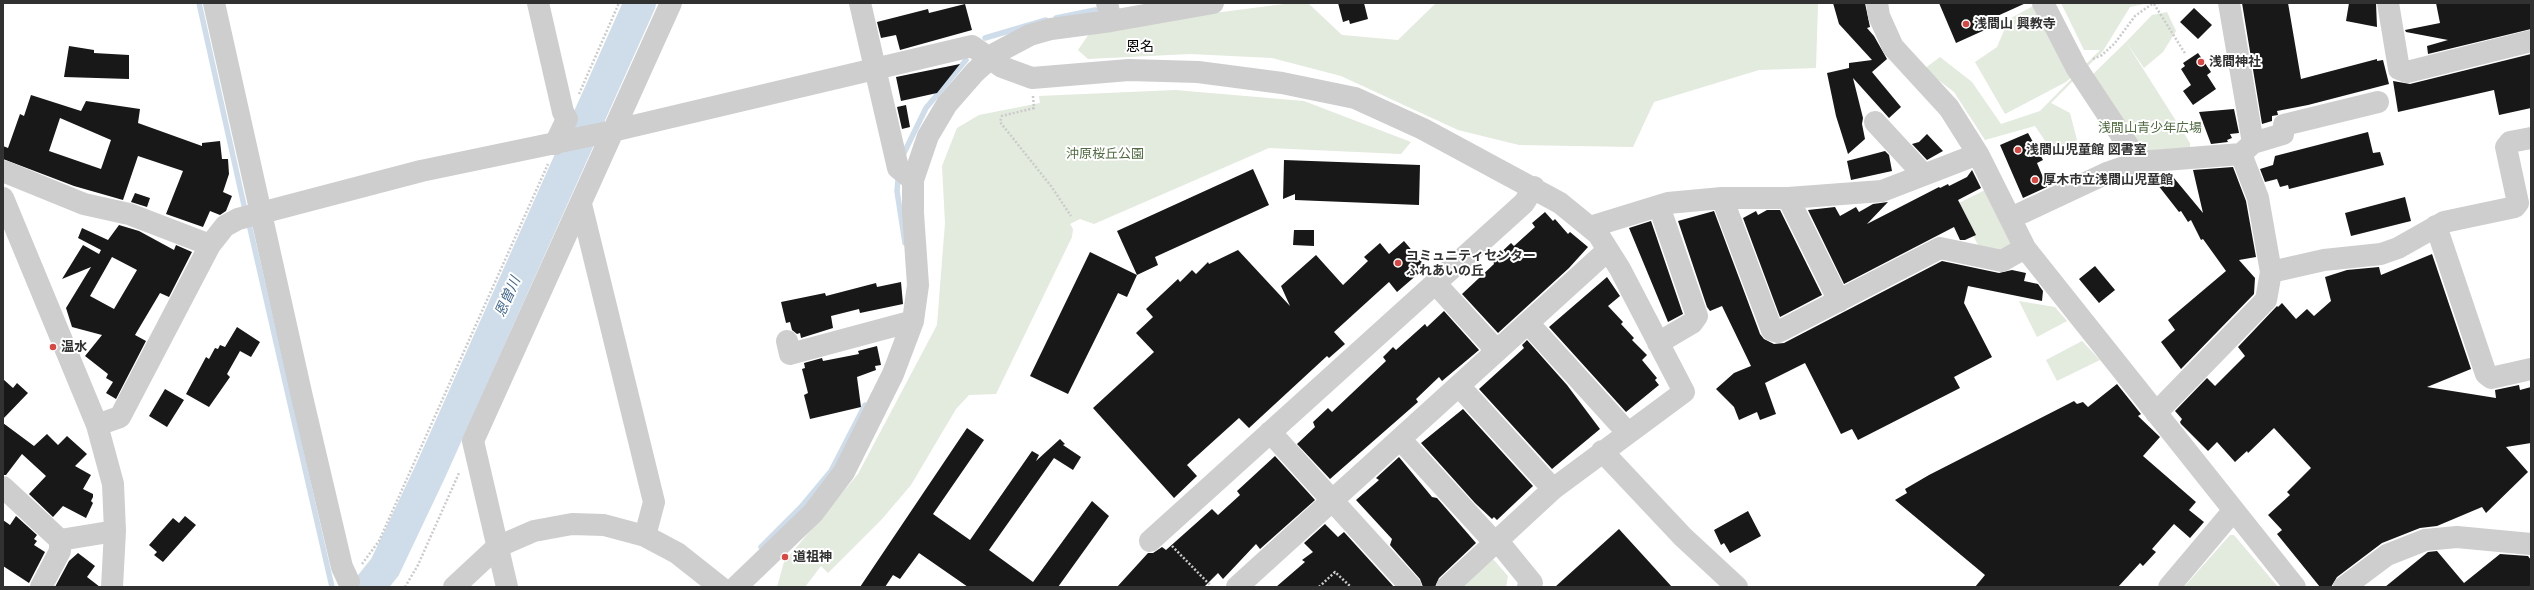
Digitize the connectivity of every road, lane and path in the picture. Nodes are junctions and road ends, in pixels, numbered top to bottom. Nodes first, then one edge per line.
1 (214, 3) edge
2 (538, 3) edge
3 (619, 3) edge
4 (671, 3) edge
5 (860, 3) edge
6 (1213, 3) edge
7 (1877, 3) edge
8 (2043, 3) edge
9 (2159, 3) edge
10 (2228, 3) edge
11 (2388, 3) edge
12 (2154, 4) junction
13 (1109, 12) edge
14 (2531, 41) edge
15 (2186, 55) dead end
16 (989, 59) junction
17 (2076, 67) junction
18 (876, 69) junction
19 (1032, 78) junction
20 (2378, 102) dead end
21 (567, 119) junction
22 (1875, 122) dead end
23 (611, 132) junction
24 (2531, 138) edge
25 (560, 143) junction
26 (2247, 148) junction
27 (1978, 154) junction
28 (2140, 162) junction
29 (3, 171) edge
30 (1924, 174) junction
31 (913, 180) junction
32 (1534, 187) junction
33 (3, 198) edge
34 (1722, 198) junction
35 (1788, 198) junction
36 (2525, 203) edge
37 (581, 204) junction
38 (1659, 206) junction
39 (252, 215) junction
40 (1071, 216) dead end
41 (2011, 218) junction
42 (2436, 226) junction
43 (1590, 227) junction
44 (210, 245) junction
45 (2025, 248) junction
46 (1608, 250) junction
47 (2271, 272) junction
48 (1435, 283) junction
49 (1838, 301) junction
50 (913, 321) junction
51 (1528, 323) junction
52 (1658, 343) junction
53 (1497, 351) junction
54 (790, 354) dead end
55 (2531, 369) edge
56 (1459, 386) junction
57 (2156, 413) junction
58 (97, 425) junction
59 (1270, 432) junction
60 (1627, 432) junction
61 (1400, 439) junction
62 (1602, 451) junction
63 (460, 470) dead end
64 (3, 487) edge
65 (1553, 489) junction
66 (1333, 501) junction
67 (2233, 511) junction
68 (115, 531) junction
69 (645, 536) junction
70 (1155, 536) joint
71 (60, 540) junction
72 (1495, 543) junction
73 (2531, 544) edge
74 (497, 547) junction
75 (349, 582) joint
76 (41, 587) edge
77 (112, 587) edge
78 (405, 587) edge
79 (454, 587) edge
80 (507, 587) edge
81 (720, 587) edge
82 (736, 587) edge
83 (1212, 587) edge
84 (1237, 587) edge
85 (1319, 587) edge
86 (1351, 587) edge
87 (1411, 587) edge
88 (1446, 587) edge
89 (1528, 587) edge
90 (1737, 587) edge
91 (2169, 587) edge
92 (2295, 587) edge
93 (2344, 587) edge

1 - 39 street
2 - 21 street
3 - 21 path
4 - 23 street
5 - 18 street
6 - 13 street
7 - 27 street
8 - 17 street
9 - 12 path
10 - 26 street
11 - 14 street
12 - 15 path
12 - 17 path
13 - 16 street
16 - 18 street
16 - 19 street
16 - 31 street
17 - 28 street
18 - 23 street
18 - 31 street
19 - 32 street
19 - 40 path
20 - 26 street
21 - 25 street
22 - 30 street
23 - 25 street
23 - 37 street
24 - 36 street
25 - 39 street
25 - 75 path
26 - 28 street
26 - 47 street
27 - 30 street
27 - 41 street
28 - 41 street
29 - 44 street
30 - 35 street
31 - 50 street
32 - 43 street
32 - 48 street
33 - 58 street
34 - 35 street
34 - 38 street
34 - 49 street
35 - 49 street
36 - 42 street
37 - 69 street
37 - 74 street
38 - 43 street
38 - 52 street
39 - 44 street
39 - 75 street
41 - 45 street
42 - 47 street
42 - 55 street
43 - 46 street
44 - 58 street
45 - 49 street
45 - 57 street
46 - 51 street
46 - 52 street
47 - 57 street
48 - 53 street
48 - 59 street
50 - 54 street
50 - 82 street
51 - 53 street
51 - 60 street
52 - 60 street
53 - 56 street
56 - 61 street
56 - 65 street
57 - 67 street
58 - 68 street
59 - 66 street
59 - 70 street
60 - 62 street
61 - 66 street
61 - 72 street
62 - 65 street
62 - 90 street
63 - 78 path
64 - 71 street
65 - 72 street
66 - 84 street
66 - 87 street
67 - 91 street
67 - 92 street
68 - 71 street
68 - 77 street
69 - 74 street
69 - 81 street
70 - 83 path
71 - 76 street
72 - 88 street
72 - 89 street
73 - 93 street
74 - 79 street
74 - 80 street
85 - 86 path

